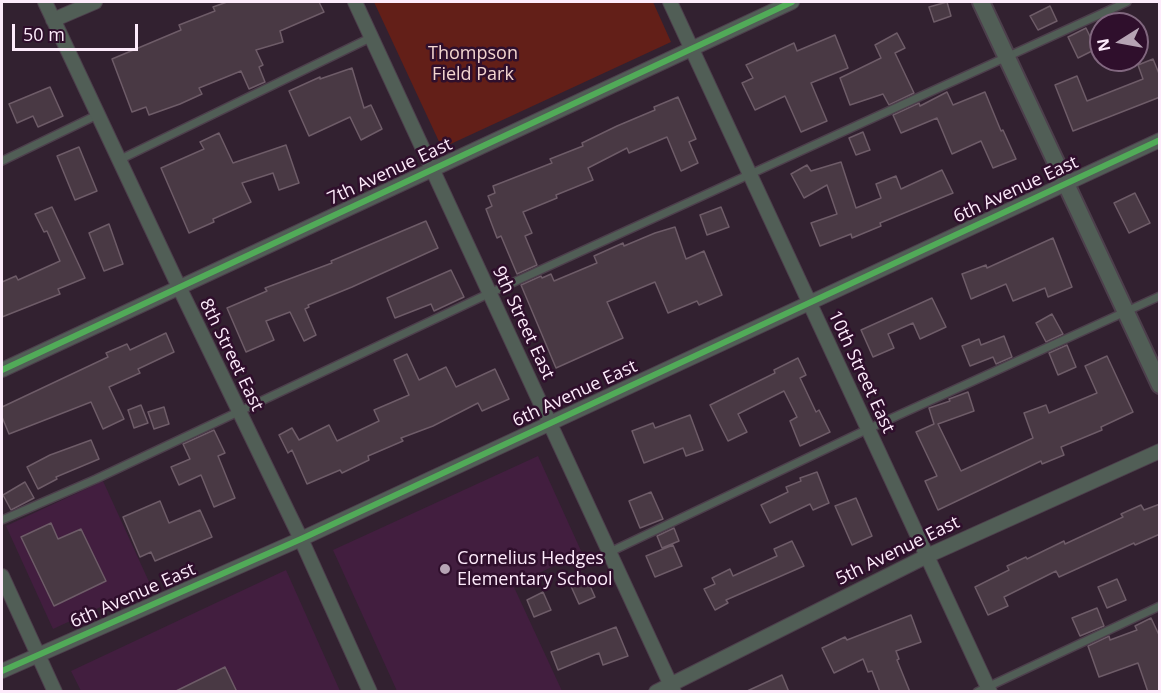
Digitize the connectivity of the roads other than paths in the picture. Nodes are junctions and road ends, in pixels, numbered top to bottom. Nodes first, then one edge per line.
1 (45, 2) edge
2 (95, 2) edge
3 (356, 2) edge
4 (670, 2) edge
5 (792, 2) edge
6 (981, 2) edge
7 (1127, 2) edge
8 (52, 20) junction
9 (372, 37) junction
10 (691, 48) junction
11 (1007, 58) junction
12 (97, 115) junction
13 (1160, 140) edge
14 (2, 160) edge
15 (119, 160) junction
16 (433, 169) junction
17 (750, 175) junction
18 (1065, 183) junction
19 (179, 287) junction
20 (490, 293) junction
21 (1160, 296) edge
22 (809, 302) junction
23 (1125, 312) junction
24 (2, 370) edge
25 (1160, 385) edge
26 (238, 411) junction
27 (550, 422) junction
28 (868, 429) junction
29 (1160, 451) edge
30 (2, 520) edge
31 (301, 539) junction
32 (610, 552) junction
33 (927, 556) junction
34 (2, 576) edge
35 (1160, 606) edge
36 (38, 654) junction
37 (2, 671) edge
38 (673, 688) edge
39 (985, 690) edge
40 (55, 692) edge
41 (370, 692) edge
42 (656, 692) edge

1 - 8 street, 8th Street East
2 - 8 street
3 - 9 street, 9th Street East
4 - 10 street, 10th Street East
5 - 10 street, 7th Avenue East
6 - 11 street
7 - 11 lane
8 - 12 street, 8th Street East
9 - 15 lane
9 - 16 street, 9th Street East
10 - 16 street, 7th Avenue East
10 - 17 street, 10th Street East
11 - 17 lane
11 - 18 street
12 - 14 lane
12 - 15 street, 8th Street East
13 - 18 street, 6th Avenue East
15 - 19 street, 8th Street East
16 - 19 street, 7th Avenue East
16 - 20 street, 9th Street East
17 - 20 lane
17 - 22 street, 10th Street East
18 - 22 street, 6th Avenue East
18 - 23 street
19 - 24 street, 7th Avenue East
19 - 26 street, 8th Street East
20 - 26 lane
20 - 27 street, 9th Street East
21 - 23 lane
22 - 27 street, 6th Avenue East
22 - 28 street, 10th Street East
23 - 25 street
23 - 28 lane
26 - 30 lane
26 - 31 street, 8th Street East
27 - 31 street, 6th Avenue East
27 - 32 street, 9th Street East
28 - 32 lane
28 - 33 street, 10th Street East
29 - 33 street, 5th Avenue East
31 - 36 street, 6th Avenue East
31 - 41 street, 8th Street East
32 - 38 street, 9th Street East
33 - 38 street, 5th Avenue East
33 - 39 street, 10th Street East
34 - 36 street
35 - 39 lane
36 - 37 street, 6th Avenue East
36 - 40 street
38 - 42 street, 5th Avenue East

